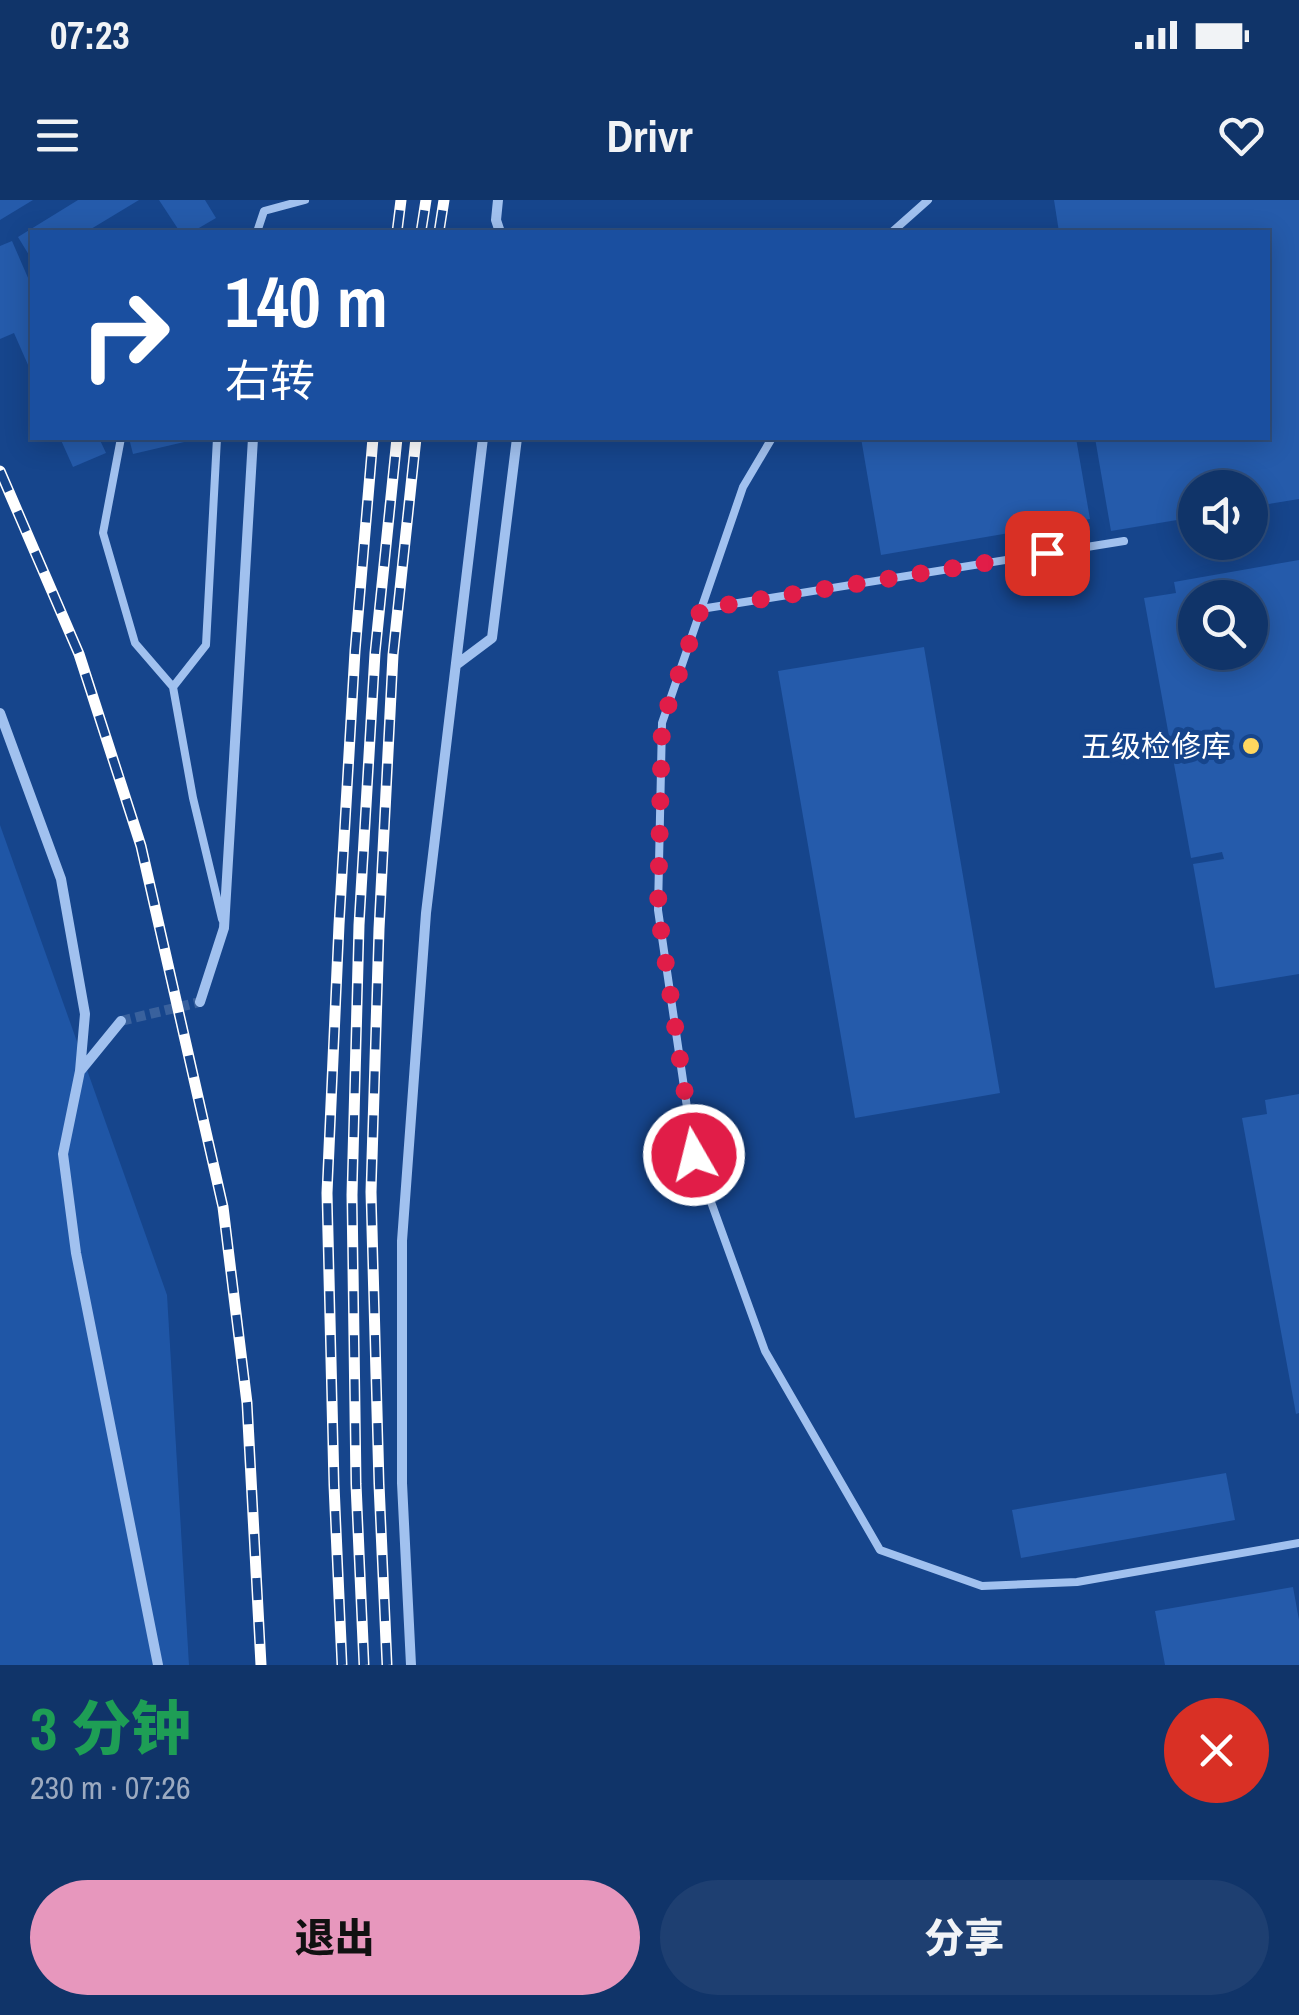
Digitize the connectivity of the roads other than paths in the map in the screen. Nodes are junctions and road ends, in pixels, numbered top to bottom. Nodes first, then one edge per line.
1 (305, 200) edge
2 (498, 200) edge
3 (928, 200) edge
4 (258, 230) edge
5 (499, 230) edge
6 (894, 230) edge
7 (121, 440) edge
8 (217, 440) edge
9 (252, 440) edge
10 (483, 440) edge
11 (518, 440) edge
12 (771, 440) edge
13 (1124, 541) dead end
14 (701, 609) junction
15 (456, 666) junction
16 (173, 688) junction
17 (0, 714) edge
18 (224, 928) junction
19 (200, 1002) dead end
20 (121, 1021) tunnel mouth
21 (80, 1071) junction
22 (1299, 1542) edge
23 (158, 1665) edge
24 (410, 1665) edge

1 - 4 lane
2 - 5 street
3 - 6 lane
7 - 16 lane
8 - 16 lane
9 - 18 street
10 - 15 street
11 - 15 street
12 - 14 lane
13 - 14 lane
14 - 22 lane
15 - 24 street
16 - 18 lane
17 - 21 street
18 - 19 street
20 - 21 street
21 - 23 street

